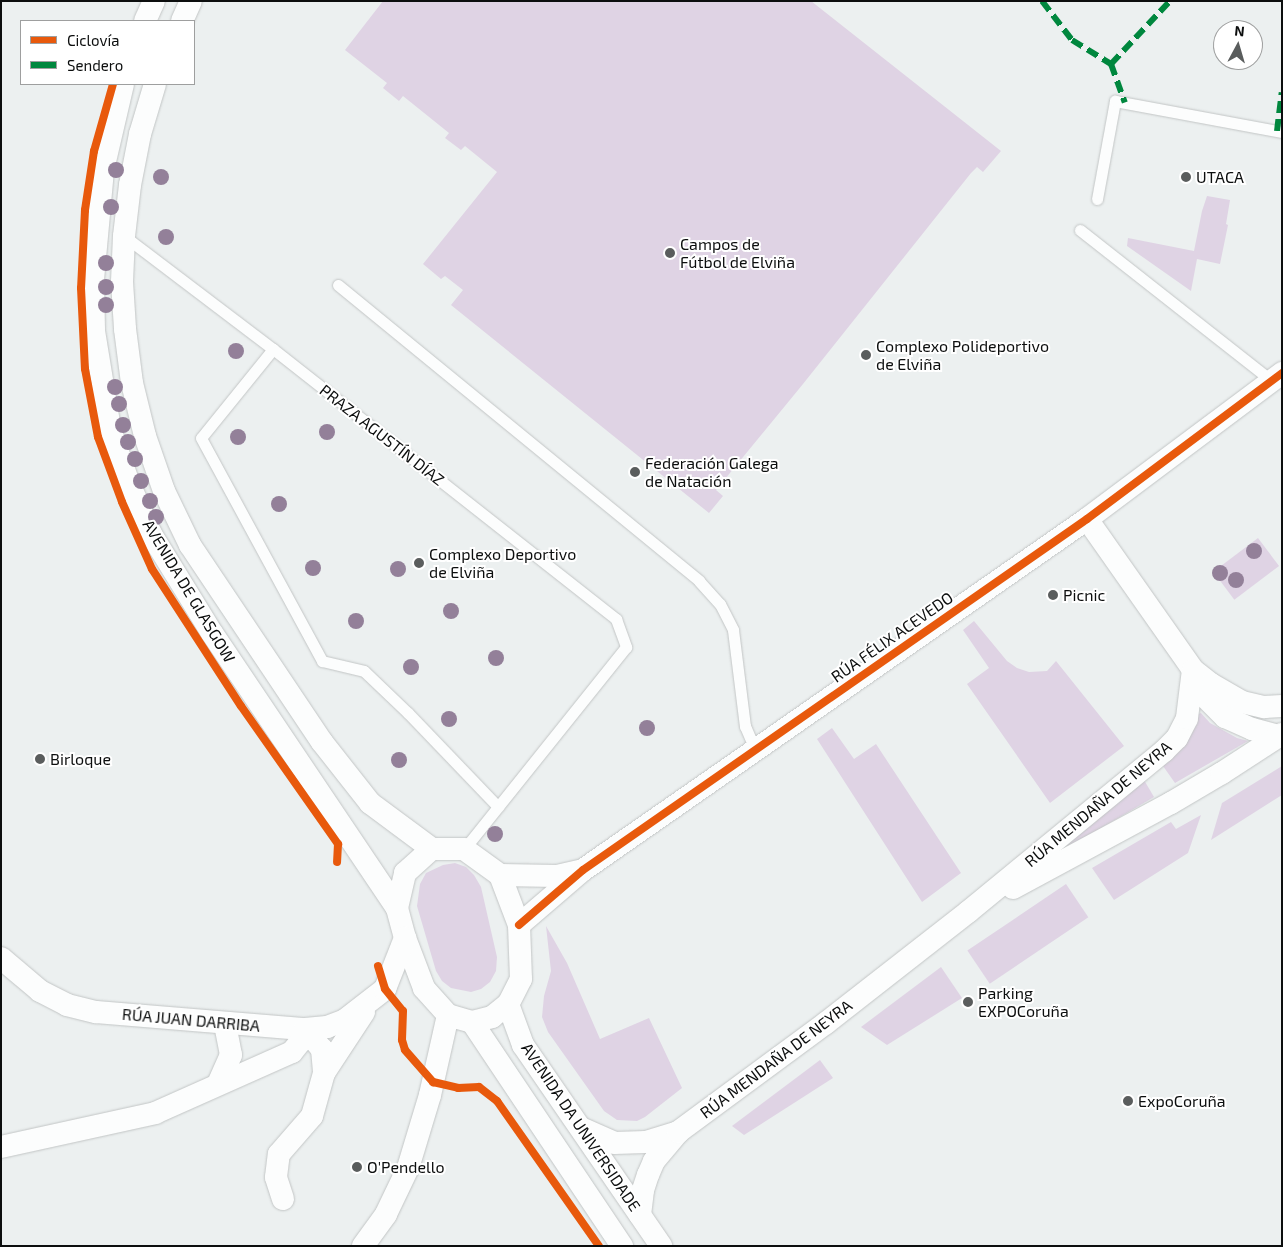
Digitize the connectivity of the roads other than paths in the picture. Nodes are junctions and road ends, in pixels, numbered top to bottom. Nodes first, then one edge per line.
1 (154, 1) edge
2 (191, 1) edge
3 (145, 20) edge
4 (182, 20) edge
5 (123, 85) edge
6 (155, 85) edge
7 (1282, 132) edge
8 (1097, 199) dead end
9 (1080, 230) dead end
10 (124, 236) junction
11 (338, 285) dead end
12 (273, 349) junction
13 (1277, 377) edge
14 (1087, 519) junction
15 (1193, 670) junction
16 (1282, 706) edge
17 (1280, 735) edge
18 (754, 750) junction
19 (498, 807) junction
20 (432, 849) junction
21 (464, 849) junction
22 (583, 870) junction
23 (500, 875) junction
24 (397, 908) junction
25 (968, 912) junction
26 (519, 925) junction
27 (405, 938) junction
28 (1, 958) edge
29 (424, 988) junction
30 (380, 993) junction
31 (508, 1004) junction
32 (448, 1015) junction
33 (472, 1022) junction
34 (225, 1024) junction
35 (304, 1029) junction
36 (324, 1073) junction
37 (218, 1084) junction
38 (581, 1128) junction
39 (678, 1132) junction
40 (1, 1147) edge
41 (283, 1199) dead end
42 (640, 1215) junction
43 (363, 1246) edge
44 (622, 1246) edge
45 (662, 1246) edge

1 - 3 street
2 - 4 street
5 - 24 street, AVENIDA DE GLASGOW
6 - 10 street, AVENIDA DE GLASGOW
7 - 8 lane
9 - 13 lane
10 - 12 lane, PRAZA AGUSTÍN DÍAZ
10 - 20 street, AVENIDA DE GLASGOW
11 - 18 lane
12 - 19 lane
12 - 19 lane, PRAZA AGUSTÍN DÍAZ
13 - 14 street, RÚA FÉLIX ACEVEDO
14 - 15 street
14 - 18 street, RÚA FÉLIX ACEVEDO
15 - 16 street
15 - 17 street, RÚA MENDAÑA DE NEYRA
15 - 25 street, RÚA MENDAÑA DE NEYRA
17 - 25 street, RÚA MENDAÑA DE NEYRA
18 - 22 street, RÚA FÉLIX ACEVEDO
19 - 21 lane
20 - 21 street
20 - 24 street
21 - 23 street
22 - 23 street, RÚA FÉLIX ACEVEDO
22 - 26 street, RÚA FÉLIX ACEVEDO
23 - 26 street
24 - 27 street
25 - 39 street, RÚA MENDAÑA DE NEYRA
26 - 31 street
27 - 29 street
27 - 30 street
28 - 34 street, RÚA JUAN DARRIBA
29 - 30 street
29 - 32 street
30 - 35 street, RÚA JUAN DARRIBA
30 - 36 street
31 - 33 street
31 - 38 street, AVENIDA DA UNIVERSIDADE
32 - 33 street
32 - 43 street
33 - 44 street, AVENIDA DA UNIVERSIDADE
34 - 35 street, RÚA JUAN DARRIBA
34 - 37 street
35 - 36 street
35 - 37 street
36 - 41 street
37 - 40 street
38 - 39 street, RÚA MENDAÑA DE NEYRA
38 - 42 street, AVENIDA DA UNIVERSIDADE
39 - 42 street, RÚA MENDAÑA DE NEYRA
42 - 45 street, AVENIDA DA UNIVERSIDADE

